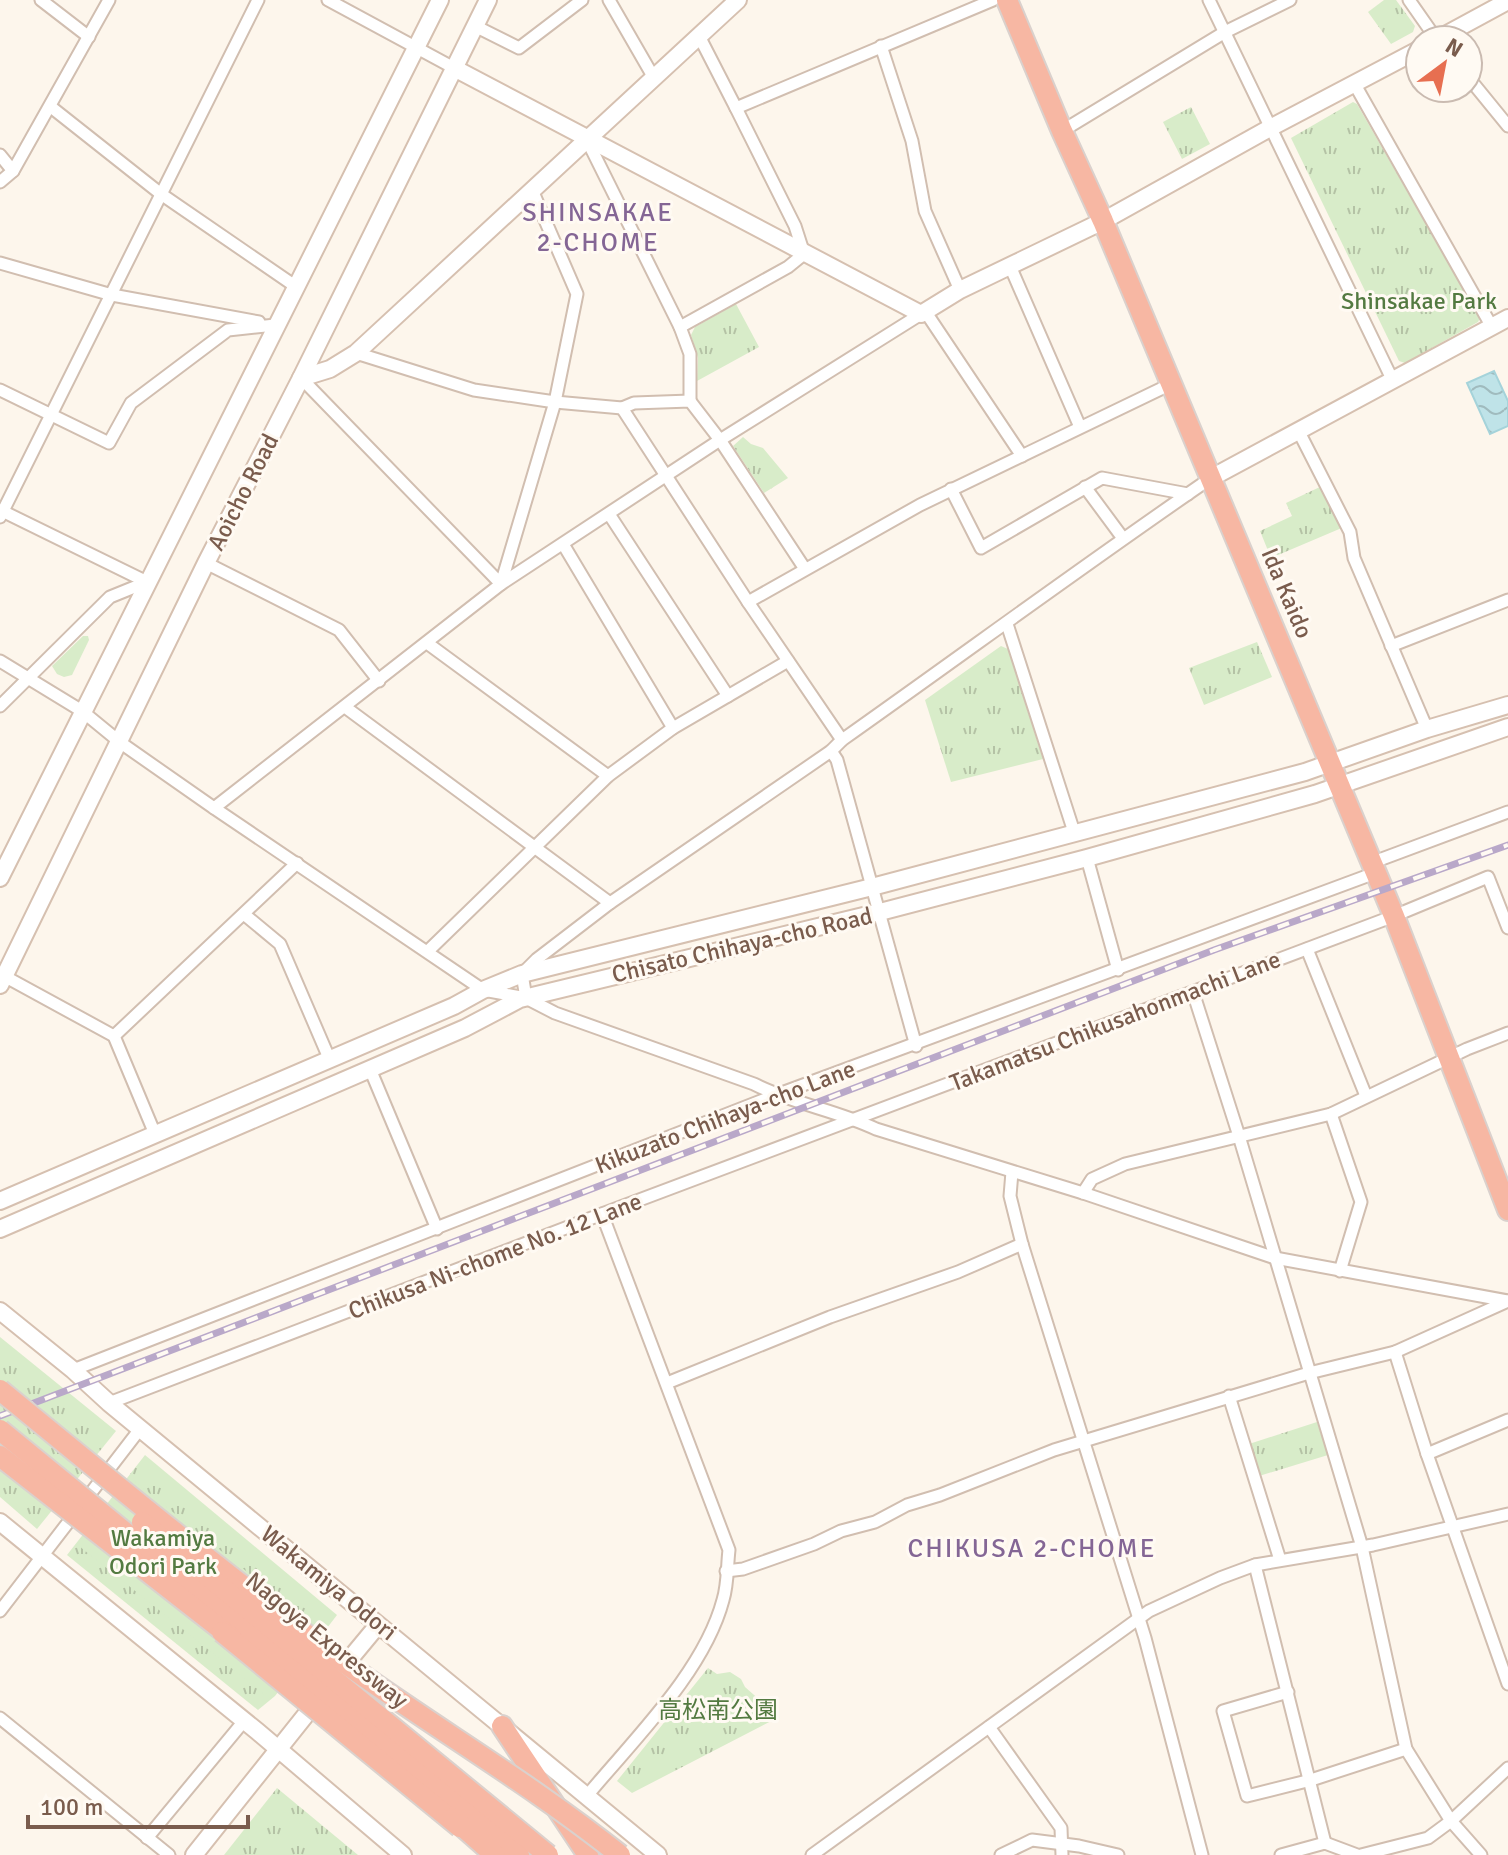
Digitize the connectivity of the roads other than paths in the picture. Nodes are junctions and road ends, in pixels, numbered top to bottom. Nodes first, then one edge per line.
1 (41, 0) edge
2 (109, 0) edge
3 (258, 0) edge
4 (328, 0) edge
5 (440, 0) edge
6 (488, 0) edge
7 (582, 0) edge
8 (609, 0) edge
9 (738, 0) edge
10 (993, 0) edge
11 (1007, 0) edge
12 (1209, 0) edge
13 (1290, 0) edge
14 (1409, 0) edge
15 (1508, 1) edge
16 (1426, 24) edge
17 (1466, 24) edge
18 (475, 26) junction
19 (1225, 32) junction
20 (699, 36) junction
21 (89, 37) junction
22 (881, 46) junction
23 (416, 48) junction
24 (1404, 57) edge
25 (454, 68) junction
26 (654, 78) junction
27 (1354, 83) junction
28 (1484, 97) edge
29 (51, 107) junction
30 (736, 108) junction
31 (1508, 126) edge
32 (1270, 128) junction
33 (1062, 131) junction
34 (587, 140) junction
35 (0, 155) edge
36 (13, 171) junction
37 (0, 182) edge
38 (532, 190) junction
39 (161, 194) junction
40 (1103, 221) junction
41 (804, 254) junction
42 (0, 263) edge
43 (1010, 266) junction
44 (295, 286) junction
45 (960, 290) junction
46 (112, 295) junction
47 (923, 313) junction
48 (1508, 318) edge
49 (275, 325) junction
50 (680, 327) junction
51 (1492, 327) junction
52 (356, 353) junction
53 (301, 378) junction
54 (1393, 381) junction
55 (1171, 384) junction
56 (0, 390) edge
57 (690, 401) junction
58 (555, 402) junction
59 (622, 408) junction
60 (50, 415) junction
61 (1080, 427) junction
62 (1299, 432) junction
63 (720, 440) junction
64 (1022, 456) junction
65 (667, 477) junction
66 (1211, 478) junction
67 (1085, 487) junction
68 (951, 489) junction
69 (1188, 494) junction
70 (1, 513) edge
71 (609, 514) junction
72 (1122, 537) junction
73 (563, 544) junction
74 (206, 563) junction
75 (805, 569) junction
76 (147, 582) junction
77 (501, 584) junction
78 (1508, 600) edge
79 (748, 602) junction
80 (1007, 624) junction
81 (427, 643) junction
82 (1391, 646) junction
83 (0, 661) edge
84 (788, 661) junction
85 (27, 679) junction
86 (379, 681) junction
87 (728, 696) junction
88 (1508, 705) edge
89 (0, 706) edge
90 (345, 707) junction
91 (82, 711) junction
92 (1508, 727) edge
93 (673, 728) junction
94 (1427, 729) junction
95 (842, 740) junction
96 (121, 743) junction
97 (831, 751) junction
98 (1329, 764) junction
99 (608, 776) junction
100 (1339, 786) junction
101 (214, 808) junction
102 (1508, 812) edge
103 (1074, 832) junction
104 (536, 847) junction
105 (1087, 858) junction
106 (297, 863) junction
107 (1367, 872) junction
108 (0, 878) edge
109 (872, 887) junction
110 (610, 903) junction
111 (880, 912) junction
112 (245, 915) junction
113 (1385, 920) junction
114 (1508, 928) edge
115 (1307, 949) junction
116 (428, 951) junction
117 (1118, 970) junction
118 (522, 974) junction
119 (2, 980) edge
120 (483, 990) junction
121 (1193, 992) junction
122 (526, 998) junction
123 (1508, 1033) edge
124 (114, 1036) junction
125 (916, 1046) junction
126 (1458, 1052) junction
127 (329, 1058) junction
128 (370, 1069) junction
129 (776, 1095) junction
130 (1366, 1096) junction
131 (1331, 1114) junction
132 (855, 1119) junction
133 (155, 1134) junction
134 (1239, 1136) junction
135 (1012, 1172) junction
136 (1083, 1193) junction
137 (0, 1201) edge
138 (1508, 1210) edge
139 (602, 1214) junction
140 (0, 1229) edge
141 (437, 1229) junction
142 (1022, 1244) junction
143 (1275, 1258) junction
144 (1340, 1271) junction
145 (1508, 1301) edge
146 (0, 1311) edge
147 (1395, 1352) junction
148 (73, 1370) junction
149 (1309, 1373) junction
150 (667, 1383) junction
151 (0, 1391) edge
152 (1229, 1396) junction
153 (0, 1403) edge
154 (109, 1403) junction
155 (1508, 1420) edge
156 (140, 1429) junction
157 (0, 1430) edge
158 (1083, 1440) junction
159 (66, 1451) junction
160 (1427, 1454) junction
161 (0, 1456) edge
162 (1508, 1514) edge
163 (0, 1522) edge
164 (1455, 1527) junction
165 (1362, 1547) junction
166 (43, 1558) junction
167 (1280, 1560) junction
168 (1255, 1565) junction
169 (726, 1571) junction
170 (202, 1606) junction
171 (0, 1611) edge
172 (1138, 1617) junction
173 (378, 1625) junction
174 (1508, 1684) edge
175 (1288, 1692) junction
176 (0, 1718) edge
177 (244, 1721) junction
178 (502, 1726) junction
179 (989, 1727) junction
180 (355, 1731) junction
181 (279, 1749) junction
182 (1406, 1749) junction
183 (1508, 1768) edge
184 (1311, 1780) junction
185 (586, 1797) junction
186 (1451, 1821) junction
187 (147, 1838) junction
188 (1325, 1843) junction
189 (1062, 1849) edge
190 (169, 1855) edge
191 (194, 1855) edge
192 (403, 1855) edge
193 (494, 1855) edge
194 (518, 1855) edge
195 (548, 1855) edge
196 (588, 1855) edge
197 (620, 1855) edge
198 (658, 1855) edge
199 (812, 1855) edge
200 (1001, 1855) edge
201 (1118, 1855) edge
202 (1202, 1855) edge
203 (1281, 1855) edge
204 (1359, 1855) edge
205 (1481, 1855) edge

1 - 21 street
2 - 21 street
3 - 39 street
4 - 23 street
5 - 23 street, Aoicho Road
6 - 18 street, Aoicho Road
7 - 18 street
8 - 26 street
9 - 20 street
10 - 22 street
11 - 33 highway, Ida Kaido
12 - 19 street
13 - 19 street
14 - 16 street
15 - 17 street
18 - 25 street, Aoicho Road
19 - 32 street
19 - 33 street
20 - 26 street
20 - 30 street
21 - 29 street
22 - 30 street
22 - 45 street
23 - 25 street
23 - 44 street, Aoicho Road
24 - 27 street
25 - 34 street
25 - 53 street, Aoicho Road
26 - 34 street
27 - 32 street
27 - 51 street
28 - 31 street
29 - 36 street
29 - 39 street
30 - 41 street
32 - 40 street
32 - 54 street
33 - 40 highway, Ida Kaido
34 - 38 street
34 - 41 street
34 - 50 street
35 - 36 street
36 - 37 street
38 - 52 street
38 - 58 street
39 - 44 street
39 - 46 street
40 - 43 street
40 - 55 highway, Ida Kaido
41 - 47 street
41 - 50 street
42 - 46 street
43 - 45 street
43 - 61 street
44 - 49 street, Aoicho Road
45 - 47 street
46 - 49 street
46 - 60 street
47 - 63 street
47 - 64 street
48 - 51 street
49 - 60 street
49 - 76 street, Aoicho Road
50 - 57 street
51 - 54 street
52 - 53 street
52 - 58 street
53 - 74 street, Aoicho Road
53 - 77 street
54 - 62 street
55 - 61 street
55 - 66 highway, Ida Kaido
56 - 60 street
57 - 59 street
57 - 63 street
58 - 59 street
58 - 77 street
59 - 65 street
60 - 70 street
61 - 64 street
62 - 66 street
62 - 82 street
63 - 65 street
63 - 75 street
64 - 68 street
65 - 71 street
65 - 79 street
66 - 69 street
66 - 98 highway, Ida Kaido
67 - 68 street
67 - 69 street
67 - 72 street
68 - 75 street
69 - 72 street
70 - 76 street
71 - 73 street
71 - 87 street
72 - 80 street
73 - 77 street
73 - 93 street
74 - 86 street
74 - 96 street, Aoicho Road
75 - 79 street
76 - 85 street
76 - 91 street, Aoicho Road
77 - 81 street
78 - 82 street
79 - 84 street
80 - 95 street
80 - 103 street
81 - 86 street
81 - 99 street
82 - 94 street
83 - 85 street
84 - 87 street
84 - 95 street
85 - 89 street
85 - 91 street
86 - 90 street
87 - 93 street
88 - 94 street, Chisato Chihaya-cho Road
90 - 101 street
90 - 104 street
91 - 96 street
91 - 108 street, Aoicho Road
92 - 100 street, Chisato Chihaya-cho Road
93 - 99 street
94 - 98 street, Chisato Chihaya-cho Road
95 - 97 street
96 - 101 street
96 - 119 street, Aoicho Road
97 - 109 street
97 - 110 street
98 - 100 highway, Ida Kaido
98 - 103 street, Chisato Chihaya-cho Road
99 - 104 street
100 - 105 street, Chisato Chihaya-cho Road
100 - 107 highway, Ida Kaido
101 - 106 street
102 - 107 street, Kikuzato Chihaya-cho Lane
103 - 109 street, Chisato Chihaya-cho Road
104 - 110 street
104 - 116 street
105 - 111 street, Chisato Chihaya-cho Road
105 - 117 street
106 - 112 street
106 - 116 street
107 - 113 highway, Ida Kaido
107 - 117 street, Kikuzato Chihaya-cho Lane
109 - 111 street
109 - 118 street, Chisato Chihaya-cho Road
110 - 118 street
111 - 122 street, Chisato Chihaya-cho Road
111 - 125 street
112 - 124 street
112 - 127 street
113 - 114 street, Takamatsu Chikusahonmachi Lane
113 - 115 street, Takamatsu Chikusahonmachi Lane
113 - 126 highway, Ida Kaido
115 - 121 street, Takamatsu Chikusahonmachi Lane
115 - 130 street
116 - 120 street
117 - 125 street, Kikuzato Chihaya-cho Lane
118 - 120 street, Chisato Chihaya-cho Road
118 - 122 street
119 - 124 street
120 - 122 street
120 - 127 street, Chisato Chihaya-cho Road
121 - 132 street, Takamatsu Chikusahonmachi Lane
121 - 134 street
122 - 128 street, Chisato Chihaya-cho Road
122 - 129 street
123 - 126 street
124 - 133 street
125 - 129 street, Kikuzato Chihaya-cho Lane
126 - 130 street
126 - 138 highway, Ida Kaido
127 - 133 street, Chisato Chihaya-cho Road
128 - 140 street, Chisato Chihaya-cho Road
128 - 141 street
129 - 132 street
129 - 141 street, Kikuzato Chihaya-cho Lane
130 - 131 street
131 - 134 street
131 - 144 street
132 - 135 street
132 - 139 street, Chikusa Ni-chome No. 12 Lane
133 - 137 street, Chisato Chihaya-cho Road
134 - 136 street
134 - 143 street
135 - 136 street
135 - 142 street
136 - 143 street
139 - 150 street
139 - 154 street, Chikusa Ni-chome No. 12 Lane
141 - 148 street, Kikuzato Chihaya-cho Lane
142 - 150 street
142 - 158 street
143 - 144 street
143 - 149 street
144 - 145 street
145 - 147 street
146 - 148 street, Wakamiya Odori
147 - 149 street
147 - 160 street
148 - 154 street, Wakamiya Odori
149 - 152 street
149 - 165 street
150 - 169 street
151 - 159 highway, bridge
152 - 158 street
152 - 167 street
153 - 159 highway, Nagoya Expressway
154 - 156 street, Wakamiya Odori
155 - 160 street
156 - 166 street
156 - 173 street, Wakamiya Odori
157 - 170 highway, Nagoya Expressway, bridge
158 - 169 street
158 - 172 street
159 - 195 highway, Nagoya Expressway, bridge
159 - 197 highway, bridge
160 - 164 street
161 - 170 highway, bridge
162 - 164 street
163 - 166 street
164 - 165 street
164 - 174 street
165 - 167 street
165 - 182 street
166 - 171 street
166 - 177 street
167 - 168 street
168 - 172 street
168 - 175 street
169 - 185 street
170 - 180 highway, bridge
170 - 193 highway, bridge
170 - 194 highway, Nagoya Expressway, bridge
172 - 179 street
172 - 202 street
173 - 178 street, Wakamiya Odori
173 - 181 street
175 - 184 street
175 - 184 street
176 - 187 street
177 - 181 street
177 - 187 street
178 - 185 street, Wakamiya Odori
178 - 196 highway
179 - 189 street
179 - 199 street
180 - 193 highway, bridge
180 - 194 highway, bridge
181 - 191 street
181 - 192 street
182 - 184 street
182 - 186 street
183 - 186 street
184 - 188 street
185 - 198 street, Wakamiya Odori
186 - 204 street
186 - 205 street
187 - 190 street
188 - 203 street
188 - 204 street
189 - 200 street
189 - 201 street

